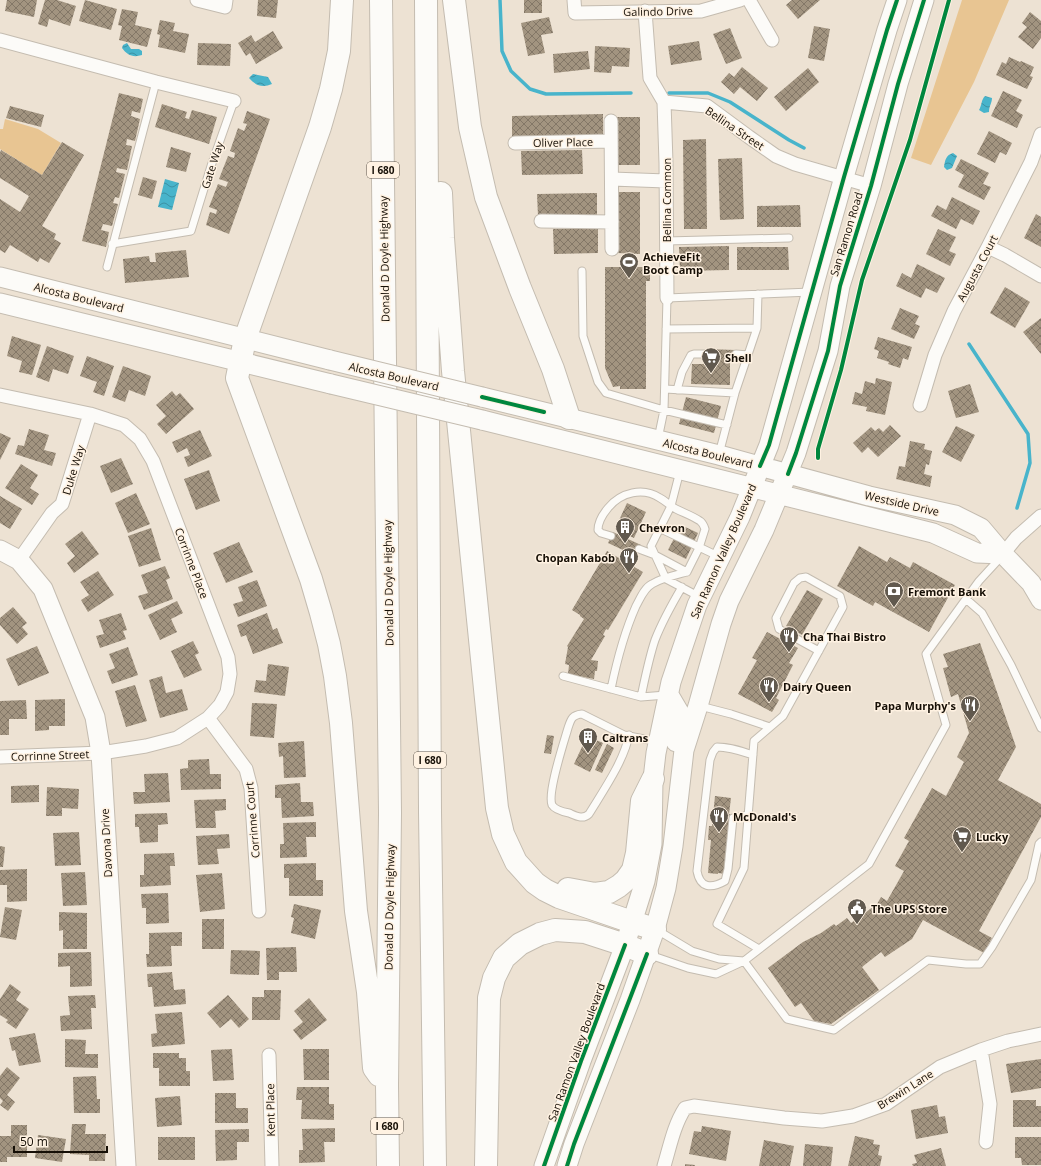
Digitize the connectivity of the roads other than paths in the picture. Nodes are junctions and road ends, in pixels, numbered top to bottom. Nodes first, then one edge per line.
1 (196, 0) edge
2 (226, 0) edge
3 (342, 0) edge
4 (381, 0) edge
5 (426, 0) edge
6 (454, 0) edge
7 (740, 0) edge
8 (749, 0) edge
9 (897, 0) edge
10 (924, 0) edge
11 (574, 7) edge
12 (645, 11) junction
13 (425, 39) junction
14 (0, 40) edge
15 (772, 40) dead end
16 (156, 82) junction
17 (234, 101) joint
18 (664, 102) junction
19 (611, 121) dead end
20 (1041, 134) edge
21 (611, 141) junction
22 (515, 143) dead end
23 (844, 177) junction
24 (612, 179) junction
25 (666, 181) junction
26 (870, 186) junction
27 (541, 222) dead end
28 (612, 222) junction
29 (789, 238) dead end
30 (666, 241) junction
31 (112, 244) junction
32 (988, 247) junction
33 (612, 250) dead end
34 (107, 267) dead end
35 (582, 271) dead end
36 (1041, 276) edge
37 (0, 277) edge
38 (813, 292) junction
39 (758, 294) junction
40 (667, 298) junction
41 (0, 303) edge
42 (666, 328) junction
43 (757, 328) junction
44 (245, 339) junction
45 (704, 354) dead end
46 (736, 354) dead end
47 (748, 355) junction
48 (240, 362) junction
49 (665, 389) junction
50 (677, 390) junction
51 (735, 393) junction
52 (0, 396) edge
53 (920, 405) dead end
54 (664, 410) junction
55 (90, 414) junction
56 (569, 418) junction
57 (727, 425) junction
58 (658, 440) junction
59 (719, 455) junction
60 (760, 466) junction
61 (681, 469) junction
62 (788, 474) junction
63 (752, 488) junction
64 (779, 495) junction
65 (671, 506) junction
66 (1041, 516) edge
67 (659, 528) junction
68 (611, 536) dead end
69 (699, 548) junction
70 (639, 549) dead end
71 (0, 550) edge
72 (1003, 554) junction
73 (655, 555) junction
74 (720, 558) junction
75 (19, 560) junction
76 (687, 572) junction
77 (666, 579) junction
78 (682, 587) junction
79 (701, 597) junction
80 (966, 599) junction
81 (1041, 600) edge
82 (818, 651) junction
83 (563, 676) dead end
84 (611, 689) junction
85 (669, 695) junction
86 (641, 697) junction
87 (698, 706) junction
88 (208, 718) junction
89 (770, 727) junction
90 (1041, 728) edge
91 (629, 735) junction
92 (659, 742) junction
93 (101, 753) junction
94 (753, 755) junction
95 (0, 757) edge
96 (653, 779) junction
97 (680, 782) junction
98 (748, 815) junction
99 (1041, 842) edge
100 (535, 883) junction
101 (259, 911) dead end
102 (632, 922) junction
103 (656, 929) junction
104 (625, 945) junction
105 (759, 949) junction
106 (647, 954) junction
107 (744, 961) junction
108 (1041, 1034) edge
109 (981, 1050) junction
110 (269, 1054) dead end
111 (387, 1086) junction
112 (986, 1142) dead end
113 (126, 1166) edge
114 (272, 1166) edge
115 (388, 1166) edge
116 (435, 1166) edge
117 (486, 1166) edge
118 (544, 1166) edge
119 (567, 1166) edge
120 (664, 1166) edge

1 - 2 street
3 - 44 highway
4 - 111 highway, Donald D Doyle Highway / I 680
5 - 13 highway, I 680
6 - 56 highway
7 - 12 street, Galindo Drive
8 - 15 street
9 - 23 main road, San Ramon Road
10 - 26 main road, San Ramon Road
11 - 12 street, Galindo Drive
12 - 18 street
13 - 100 highway
13 - 116 highway, I 680
14 - 16 street, Gate Way
16 - 17 street, Gate Way
16 - 31 lane
17 - 31 lane, Gate Way
18 - 23 street, Bellina Street
18 - 25 street, Bellina Common
19 - 21 street
20 - 32 street, Augusta Court
21 - 22 street, Oliver Place
21 - 24 street
23 - 26 street, Bellina Street
23 - 38 main road, San Ramon Road
24 - 25 street
24 - 28 street
25 - 30 street, Bellina Common
26 - 62 main road, San Ramon Road
27 - 28 street
28 - 33 street
29 - 30 lane
30 - 40 street, Bellina Common
31 - 34 lane
32 - 36 street
32 - 53 street, Augusta Court
35 - 54 lane
37 - 44 main road, Alcosta Boulevard
38 - 39 lane
38 - 60 main road, San Ramon Road
39 - 40 lane
39 - 43 lane
40 - 42 lane
41 - 48 main road, Alcosta Boulevard
42 - 43 lane
42 - 49 lane
43 - 47 lane
44 - 48 highway
44 - 56 main road, Alcosta Boulevard, bridge
45 - 50 lane
46 - 47 lane
47 - 51 lane
48 - 61 main road, Alcosta Boulevard, bridge
48 - 111 highway
49 - 50 lane
49 - 54 lane
50 - 51 lane
51 - 57 lane
52 - 55 street, Corrinne Place
54 - 57 lane
54 - 58 lane
55 - 75 street, Duke Way
55 - 88 street, Corrinne Place
56 - 58 main road, Alcosta Boulevard
57 - 59 lane
58 - 59 main road, Alcosta Boulevard
59 - 60 main road, Alcosta Boulevard
60 - 62 main road, Alcosta Boulevard
60 - 63 main road, San Ramon Valley Boulevard
61 - 63 main road, Alcosta Boulevard
61 - 65 lane
62 - 64 main road
62 - 72 main road, Westside Drive
63 - 64 main road, Alcosta Boulevard
63 - 74 main road, San Ramon Valley Boulevard
64 - 72 main road, Westside Drive
64 - 87 main road
65 - 67 lane
65 - 68 lane
65 - 69 lane
66 - 72 street
67 - 69 lane
67 - 73 lane
69 - 74 lane
69 - 76 lane
70 - 73 lane
71 - 75 main road, Davona Drive
72 - 80 lane
72 - 81 main road, Westside Drive
73 - 76 lane
73 - 77 lane
74 - 79 main road, San Ramon Valley Boulevard
75 - 93 main road, Davona Drive
76 - 77 lane
77 - 78 lane
77 - 84 lane
78 - 79 lane
78 - 86 lane
79 - 85 main road, San Ramon Valley Boulevard
80 - 90 lane
80 - 105 lane
82 - 82 lane
82 - 89 lane
83 - 84 lane
84 - 86 lane
85 - 86 lane
85 - 92 main road, San Ramon Valley Boulevard
85 - 97 main road
87 - 89 lane
87 - 97 main road
88 - 93 street, Corrinne Place
88 - 101 street, Corrinne Court
89 - 94 lane
91 - 91 lane
91 - 92 lane
92 - 96 main road, San Ramon Valley Boulevard
93 - 95 street, Corrinne Street
93 - 113 main road, Davona Drive
94 - 98 lane
94 - 98 lane
96 - 100 highway
96 - 102 main road, San Ramon Valley Boulevard
97 - 103 main road
98 - 105 lane
99 - 107 lane
100 - 102 highway
102 - 103 highway
102 - 104 main road, San Ramon Valley Boulevard
103 - 106 main road
103 - 107 lane
104 - 106 highway
104 - 117 highway
104 - 118 main road, San Ramon Valley Boulevard
105 - 107 lane
106 - 107 lane
106 - 119 main road
108 - 109 street, Brewin Lane
109 - 112 street
109 - 120 street, Brewin Lane
110 - 114 street, Kent Place
111 - 115 highway, Donald D Doyle Highway / I 680

